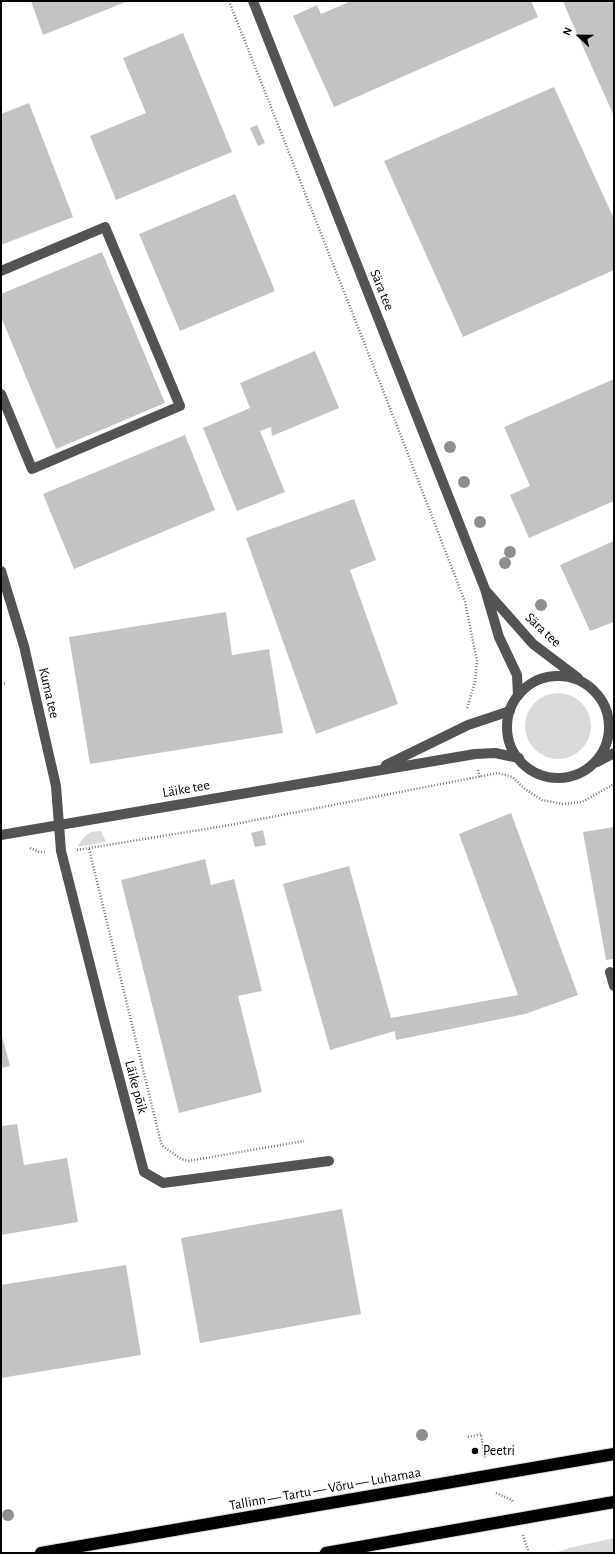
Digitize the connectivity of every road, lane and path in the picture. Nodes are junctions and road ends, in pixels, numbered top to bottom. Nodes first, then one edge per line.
1 (229, 1) edge
2 (253, 1) edge
3 (1, 271) edge
4 (1, 394) edge
5 (1, 571) edge
6 (485, 589) junction
7 (7, 683) dead end
8 (1, 684) edge
9 (588, 685) junction
10 (518, 696) junction
11 (604, 704) junction
12 (614, 708) edge
13 (510, 710) junction
14 (468, 725) junction
15 (614, 753) edge
16 (475, 754) junction
17 (518, 758) junction
18 (592, 765) junction
19 (375, 771) junction
20 (480, 777) junction
21 (614, 784) edge
22 (60, 825) junction
23 (1, 835) edge
24 (610, 972) dead end
25 (614, 986) edge
26 (304, 1141) dead end
27 (329, 1161) dead end
28 (614, 1454) edge
29 (614, 1502) edge
30 (42, 1553) edge
31 (326, 1553) edge

1 - 14 path
2 - 6 street, Sära tee
3 - 4 street
5 - 22 street, Kuma tee
6 - 9 street, Sära tee
6 - 10 street, Sära tee
7 - 8 path
9 - 10 street
9 - 11 street
10 - 13 street
11 - 12 street
11 - 18 street
13 - 14 street, Läike tee
13 - 17 street
14 - 19 street, Läike tee
15 - 18 street
16 - 17 street, Läike tee
16 - 19 street, Läike tee
16 - 20 path
17 - 18 street
19 - 22 street, Läike tee
20 - 21 path
20 - 26 path
22 - 23 street, Läike tee
22 - 27 street, Läike põik
24 - 25 street
28 - 30 highway, Tallinn — Tartu — Võru — Luhamaa
29 - 31 highway

